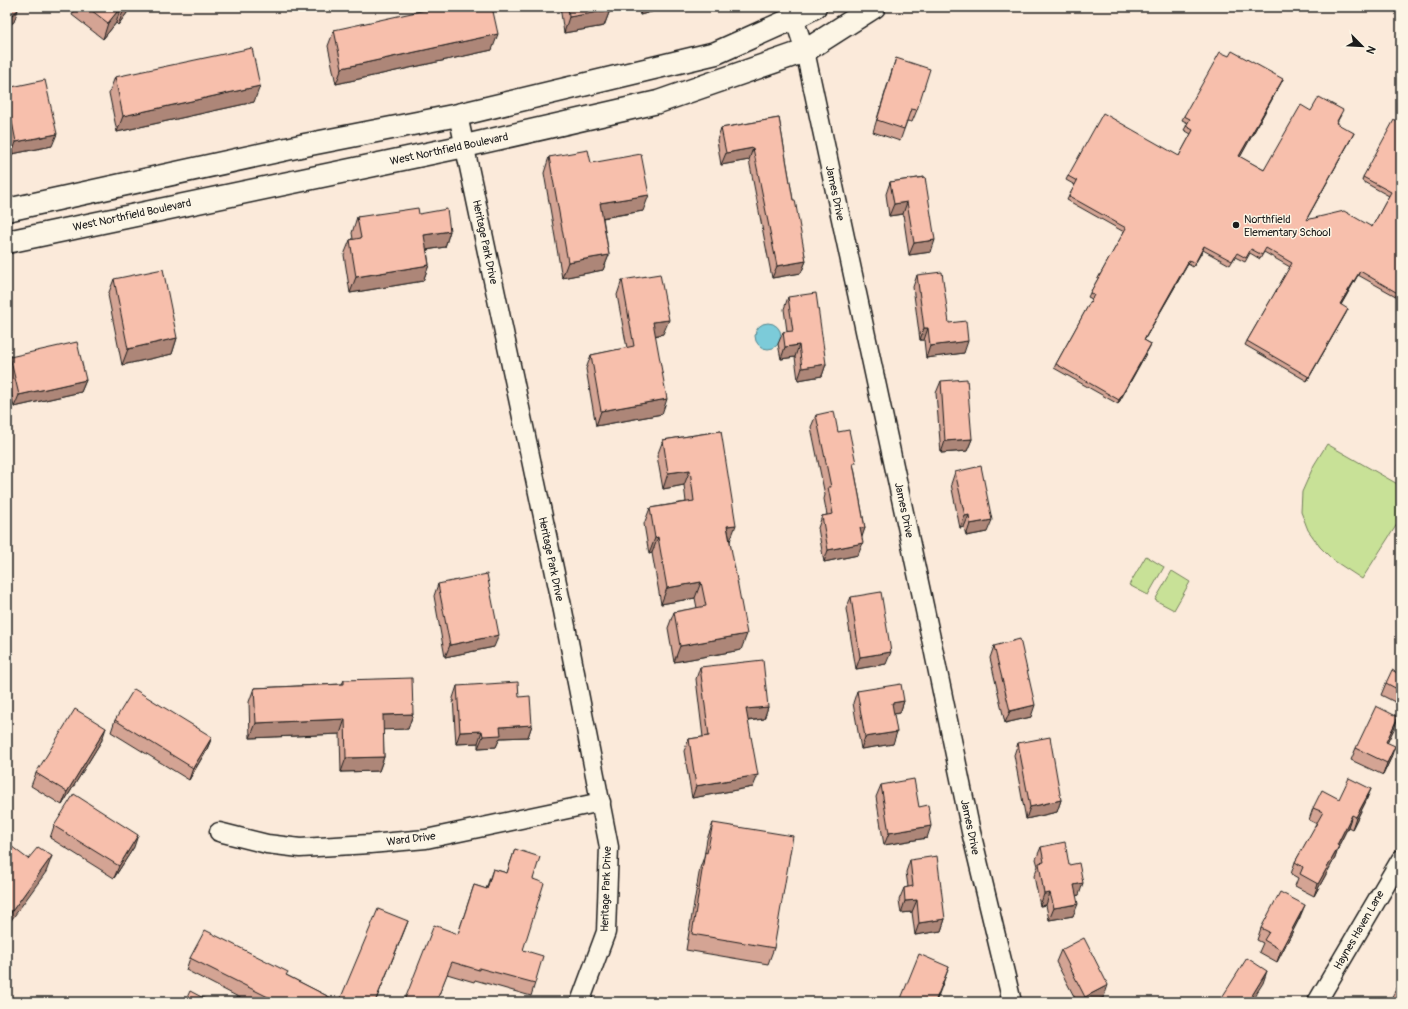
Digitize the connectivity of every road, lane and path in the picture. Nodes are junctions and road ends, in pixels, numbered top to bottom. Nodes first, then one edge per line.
1 (814, 7) edge
2 (874, 7) edge
3 (794, 18) junction
4 (805, 51) junction
5 (458, 115) junction
6 (305, 145) junction
7 (465, 146) junction
8 (313, 177) junction
9 (7, 210) edge
10 (7, 242) edge
11 (601, 802) junction
12 (219, 832) dead end
13 (1401, 859) edge
14 (580, 1002) edge
15 (1012, 1002) edge
16 (1317, 1002) edge

1 - 3 main road
2 - 4 main road, West Northfield Boulevard
3 - 4 street, James Drive
3 - 5 main road
4 - 7 main road, West Northfield Boulevard
4 - 15 street, James Drive
5 - 6 main road
5 - 7 street, Heritage Park Drive
6 - 8 main road
6 - 9 main road
7 - 8 main road, West Northfield Boulevard
7 - 11 street, Heritage Park Drive
8 - 10 main road, West Northfield Boulevard
11 - 12 street, Ward Drive
11 - 14 street, Heritage Park Drive
13 - 16 street, Haynes Haven Lane

